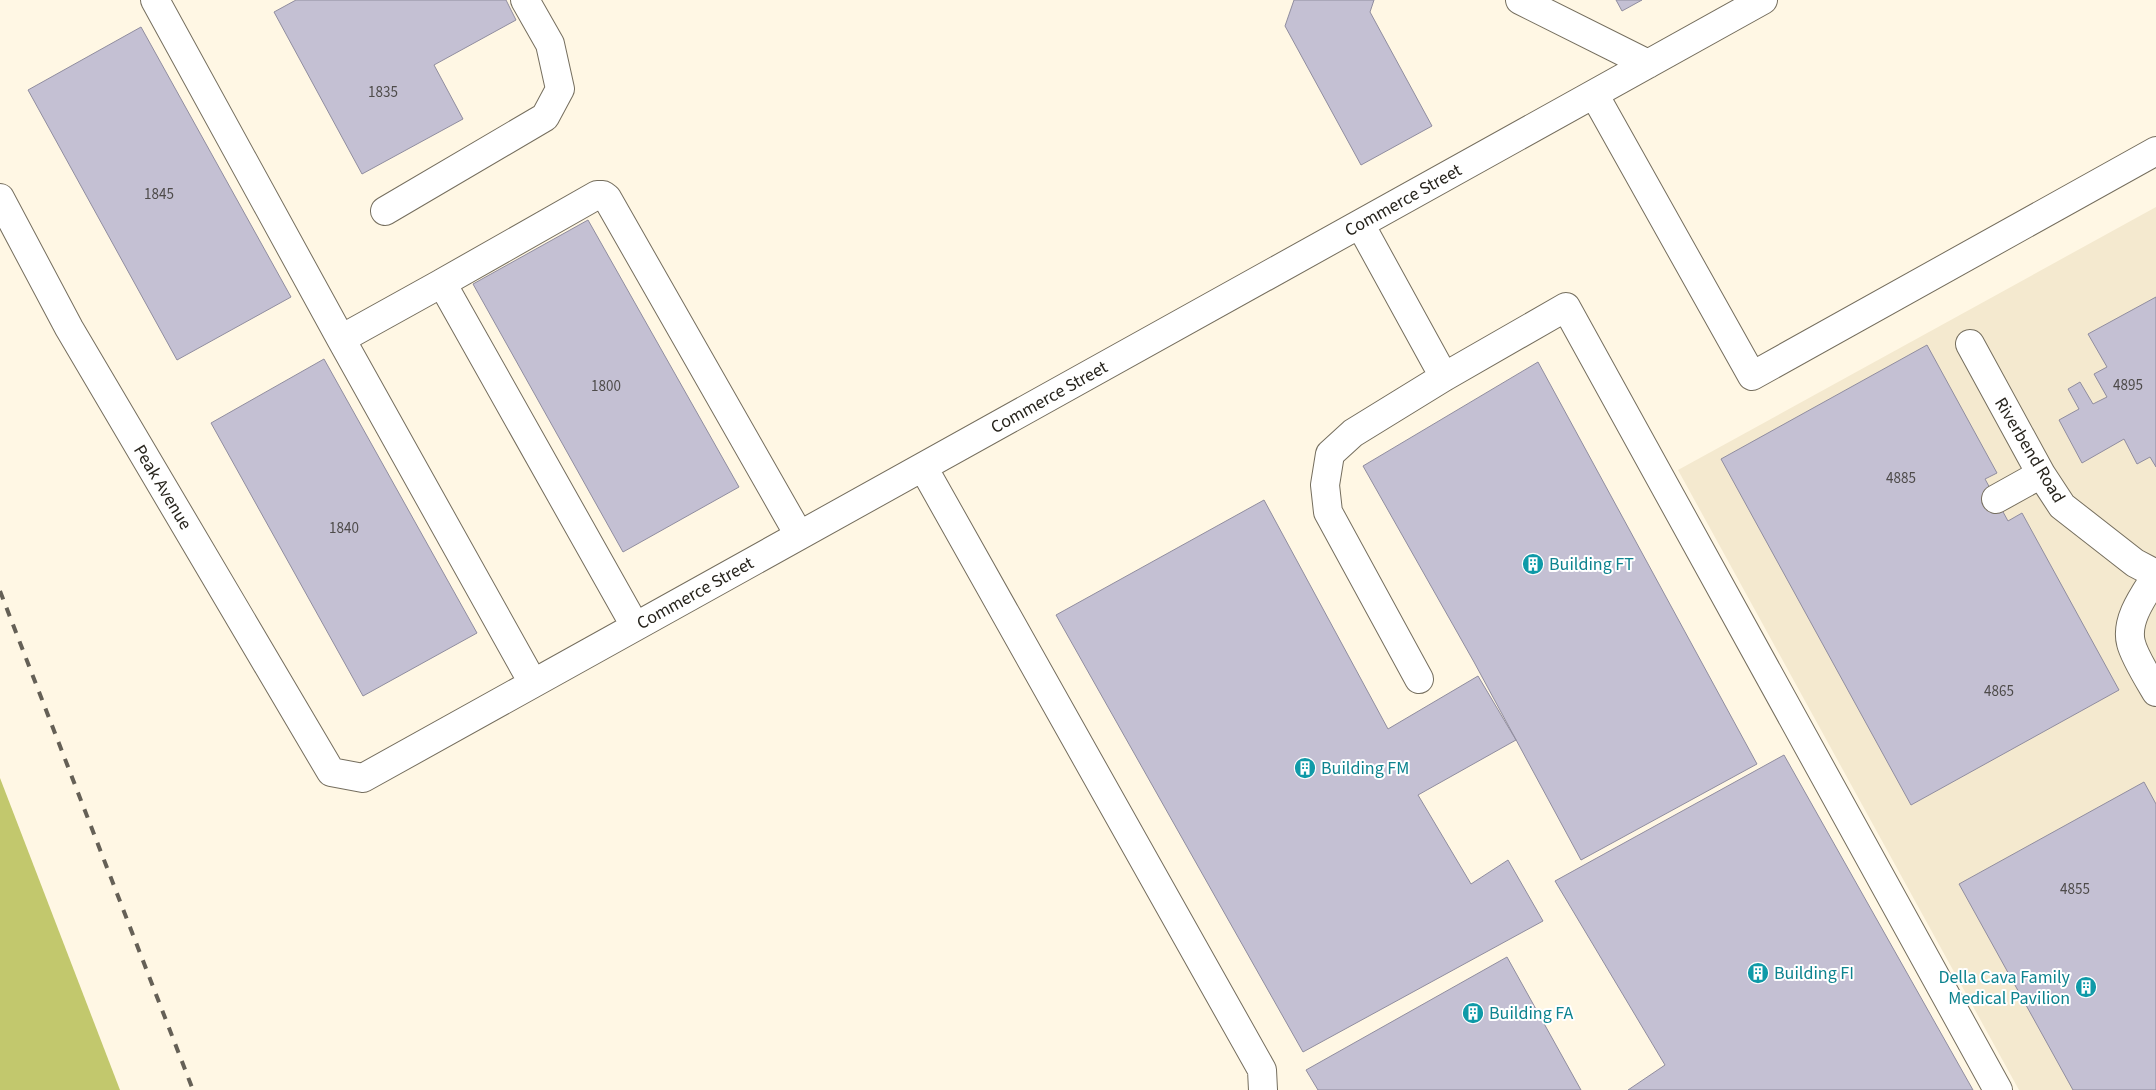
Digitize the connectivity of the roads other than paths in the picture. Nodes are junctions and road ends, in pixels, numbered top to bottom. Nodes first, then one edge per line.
1 (155, 0) edge
2 (525, 0) edge
3 (1520, 0) edge
4 (1763, 0) edge
5 (1648, 64) junction
6 (1594, 94) junction
7 (2156, 151) edge
8 (0, 198) edge
9 (384, 211) dead end
10 (1360, 224) junction
11 (442, 283) junction
12 (341, 339) junction
13 (1970, 344) dead end
14 (1444, 377) junction
15 (923, 466) junction
16 (2041, 474) junction
17 (1996, 499) dead end
18 (800, 535) junction
19 (2156, 575) edge
20 (635, 626) junction
21 (1419, 679) dead end
22 (533, 683) junction
23 (2156, 692) edge
24 (331, 772) joint
25 (1262, 1090) edge
26 (1998, 1090) edge

1 - 12 street
2 - 9 street
3 - 5 street
4 - 5 street, Commerce Street
5 - 6 street, Commerce Street
6 - 7 street
6 - 10 street, Commerce Street
8 - 24 street, Peak Avenue
10 - 14 street
10 - 15 street, Commerce Street
11 - 12 street
11 - 18 street
11 - 20 street
12 - 22 street
13 - 16 street, Riverbend Road
14 - 21 street
14 - 26 street
15 - 18 street, Commerce Street
15 - 25 street
16 - 17 street
16 - 19 street, Riverbend Road
18 - 20 street, Commerce Street
19 - 23 street
20 - 22 street, Commerce Street
22 - 24 street, Commerce Street

